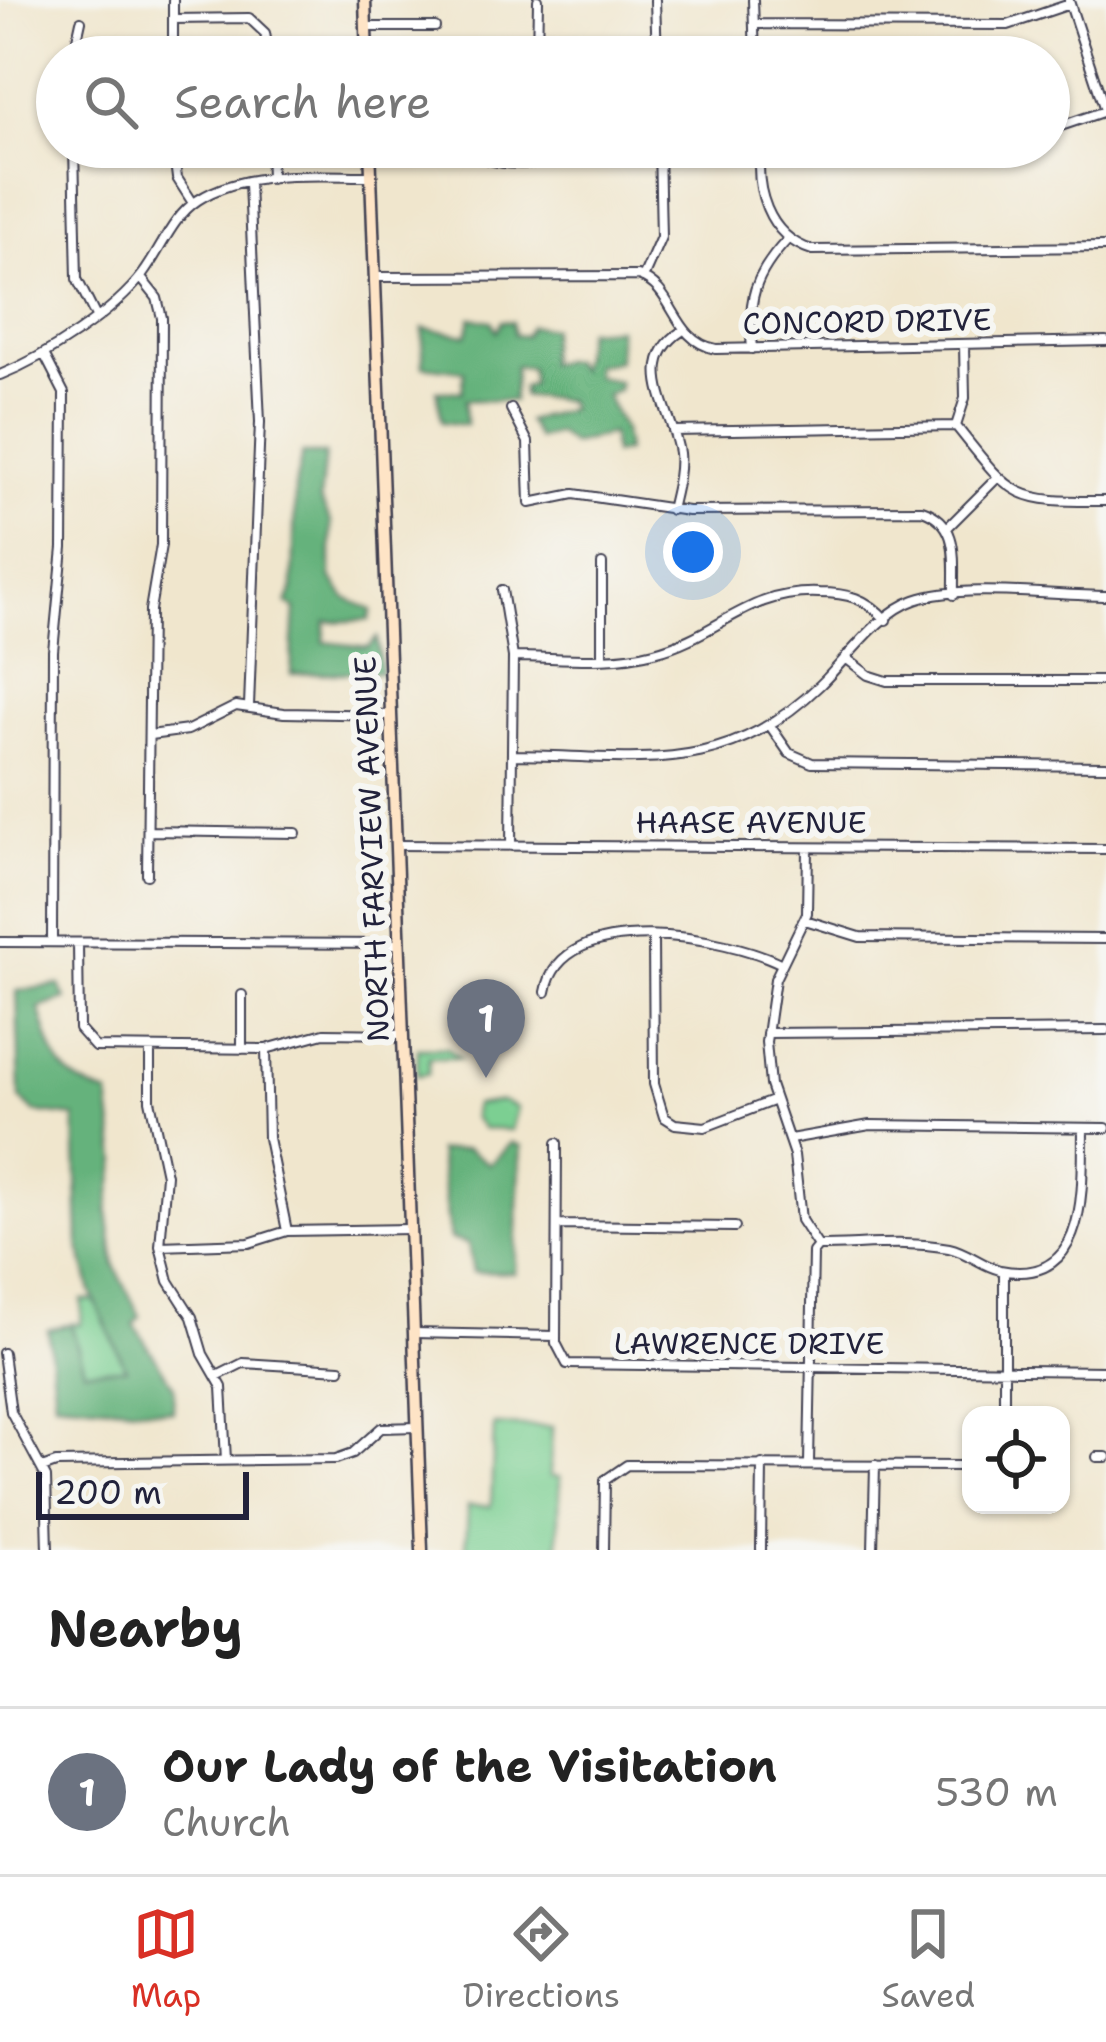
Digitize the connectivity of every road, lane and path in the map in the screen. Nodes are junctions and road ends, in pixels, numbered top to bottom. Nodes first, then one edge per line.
1 (173, 0) edge
2 (364, 0) edge
3 (538, 0) edge
4 (655, 0) edge
5 (753, 0) edge
6 (1069, 2) edge
7 (173, 19) junction
8 (81, 21) dead end
9 (754, 25) junction
10 (366, 27) junction
11 (436, 27) dead end
12 (78, 36) edge
13 (173, 36) edge
14 (266, 36) edge
15 (366, 36) edge
16 (537, 36) edge
17 (656, 36) edge
18 (754, 36) edge
19 (1106, 112) edge
20 (1070, 123) edge
21 (74, 168) edge
22 (175, 168) edge
23 (271, 168) edge
24 (371, 168) edge
25 (659, 168) edge
26 (761, 168) edge
27 (371, 176) junction
28 (271, 178) junction
29 (249, 184) junction
30 (193, 203) junction
31 (788, 239) junction
32 (1106, 248) edge
33 (376, 277) junction
34 (141, 278) junction
35 (644, 278) junction
36 (95, 315) junction
37 (682, 331) junction
38 (1106, 341) edge
39 (964, 344) junction
40 (752, 349) junction
41 (44, 354) junction
42 (0, 375) edge
43 (511, 410) dead end
44 (956, 426) junction
45 (673, 431) junction
46 (997, 478) junction
47 (1106, 501) edge
48 (671, 510) junction
49 (949, 527) junction
50 (602, 564) dead end
51 (502, 590) dead end
52 (954, 595) junction
53 (1106, 596) edge
54 (886, 620) junction
55 (602, 656) junction
56 (513, 657) junction
57 (848, 659) junction
58 (1106, 681) edge
59 (249, 706) junction
60 (392, 716) junction
61 (771, 727) junction
62 (150, 735) junction
63 (512, 755) junction
64 (1106, 766) edge
65 (149, 831) junction
66 (296, 833) dead end
67 (395, 845) junction
68 (511, 845) junction
69 (808, 848) junction
70 (1106, 849) edge
71 (147, 875) dead end
72 (805, 920) junction
73 (653, 939) junction
74 (1106, 939) edge
75 (0, 942) edge
76 (52, 942) junction
77 (79, 943) junction
78 (398, 944) junction
79 (783, 964) junction
80 (546, 992) dead end
81 (242, 995) dead end
82 (1106, 1030) edge
83 (767, 1033) junction
84 (402, 1034) junction
85 (150, 1048) junction
86 (242, 1049) junction
87 (266, 1049) junction
88 (775, 1100) junction
89 (1083, 1128) junction
90 (1106, 1128) edge
91 (790, 1139) junction
92 (557, 1143) dead end
93 (557, 1225) junction
94 (734, 1227) dead end
95 (410, 1229) junction
96 (287, 1231) junction
97 (160, 1246) junction
98 (818, 1246) junction
99 (1004, 1270) junction
100 (414, 1333) junction
101 (556, 1336) junction
102 (3, 1353) dead end
103 (340, 1369) dead end
104 (810, 1369) junction
105 (1004, 1370) junction
106 (1106, 1371) edge
107 (217, 1376) junction
108 (1004, 1406) edge
109 (417, 1427) junction
110 (226, 1460) junction
111 (809, 1463) junction
112 (762, 1464) junction
113 (875, 1465) junction
114 (962, 1466) edge
115 (41, 1468) junction
116 (48, 1550) edge
117 (422, 1550) edge
118 (604, 1550) edge
119 (760, 1550) edge
120 (873, 1550) edge

1 - 7 street
2 - 10 street
3 - 16 street
4 - 17 street
5 - 9 street
6 - 9 street
6 - 19 street
7 - 13 street
7 - 14 street
8 - 12 street
9 - 18 street
10 - 11 street
10 - 15 street
19 - 20 street
21 - 36 street
22 - 30 street
23 - 28 street
24 - 27 street, NORTH FARVIEW AVENUE
25 - 35 street
26 - 31 street
27 - 28 street
27 - 33 street, NORTH FARVIEW AVENUE
28 - 29 street
29 - 30 street
29 - 59 street
30 - 34 street
31 - 32 street
31 - 40 street
33 - 35 street
33 - 60 street, NORTH FARVIEW AVENUE
34 - 36 street
34 - 62 street
35 - 37 street
36 - 41 street
37 - 40 street, CONCORD DRIVE
37 - 45 street
38 - 39 street, CONCORD DRIVE
39 - 40 street, CONCORD DRIVE
39 - 44 street
41 - 42 street
41 - 76 street
43 - 48 street
44 - 45 street
44 - 46 street
45 - 48 street
46 - 47 street
46 - 49 street
48 - 49 street
49 - 52 street
50 - 55 street
51 - 56 street
52 - 53 street
52 - 54 street
54 - 55 street
54 - 57 street
55 - 56 street
56 - 63 street
57 - 58 street
57 - 61 street
59 - 60 street
59 - 62 street
60 - 67 street, NORTH FARVIEW AVENUE
61 - 63 street
61 - 64 street
62 - 65 street
63 - 68 street
65 - 66 street
65 - 71 street
67 - 68 street, HAASE AVENUE
67 - 78 street, NORTH FARVIEW AVENUE
68 - 69 street, HAASE AVENUE
69 - 70 street, HAASE AVENUE
69 - 72 street
72 - 74 street
72 - 79 street
73 - 79 street
73 - 80 street
73 - 88 street
75 - 76 street
76 - 77 street
77 - 78 street
77 - 85 street
78 - 84 street, NORTH FARVIEW AVENUE
79 - 83 street
81 - 86 street
82 - 83 street
83 - 88 street
84 - 87 street
84 - 95 street, NORTH FARVIEW AVENUE
85 - 86 street
85 - 97 street
86 - 87 street
87 - 96 street
88 - 91 street
89 - 90 street
89 - 91 street
89 - 99 street
91 - 98 street
92 - 93 street
93 - 94 street
93 - 101 street
95 - 96 street
95 - 100 street, NORTH FARVIEW AVENUE
96 - 97 street
97 - 107 street
98 - 99 street
98 - 104 street
99 - 105 street
100 - 101 street
100 - 109 street, NORTH FARVIEW AVENUE
101 - 104 street, LAWRENCE DRIVE
102 - 115 street
103 - 107 street
104 - 105 street, LAWRENCE DRIVE
104 - 111 street
105 - 106 street, LAWRENCE DRIVE
105 - 108 street
107 - 110 street
109 - 110 street
109 - 117 street, NORTH FARVIEW AVENUE
110 - 115 street
111 - 112 street
111 - 113 street
112 - 118 street
112 - 119 street
113 - 114 street
113 - 120 street
115 - 116 street

